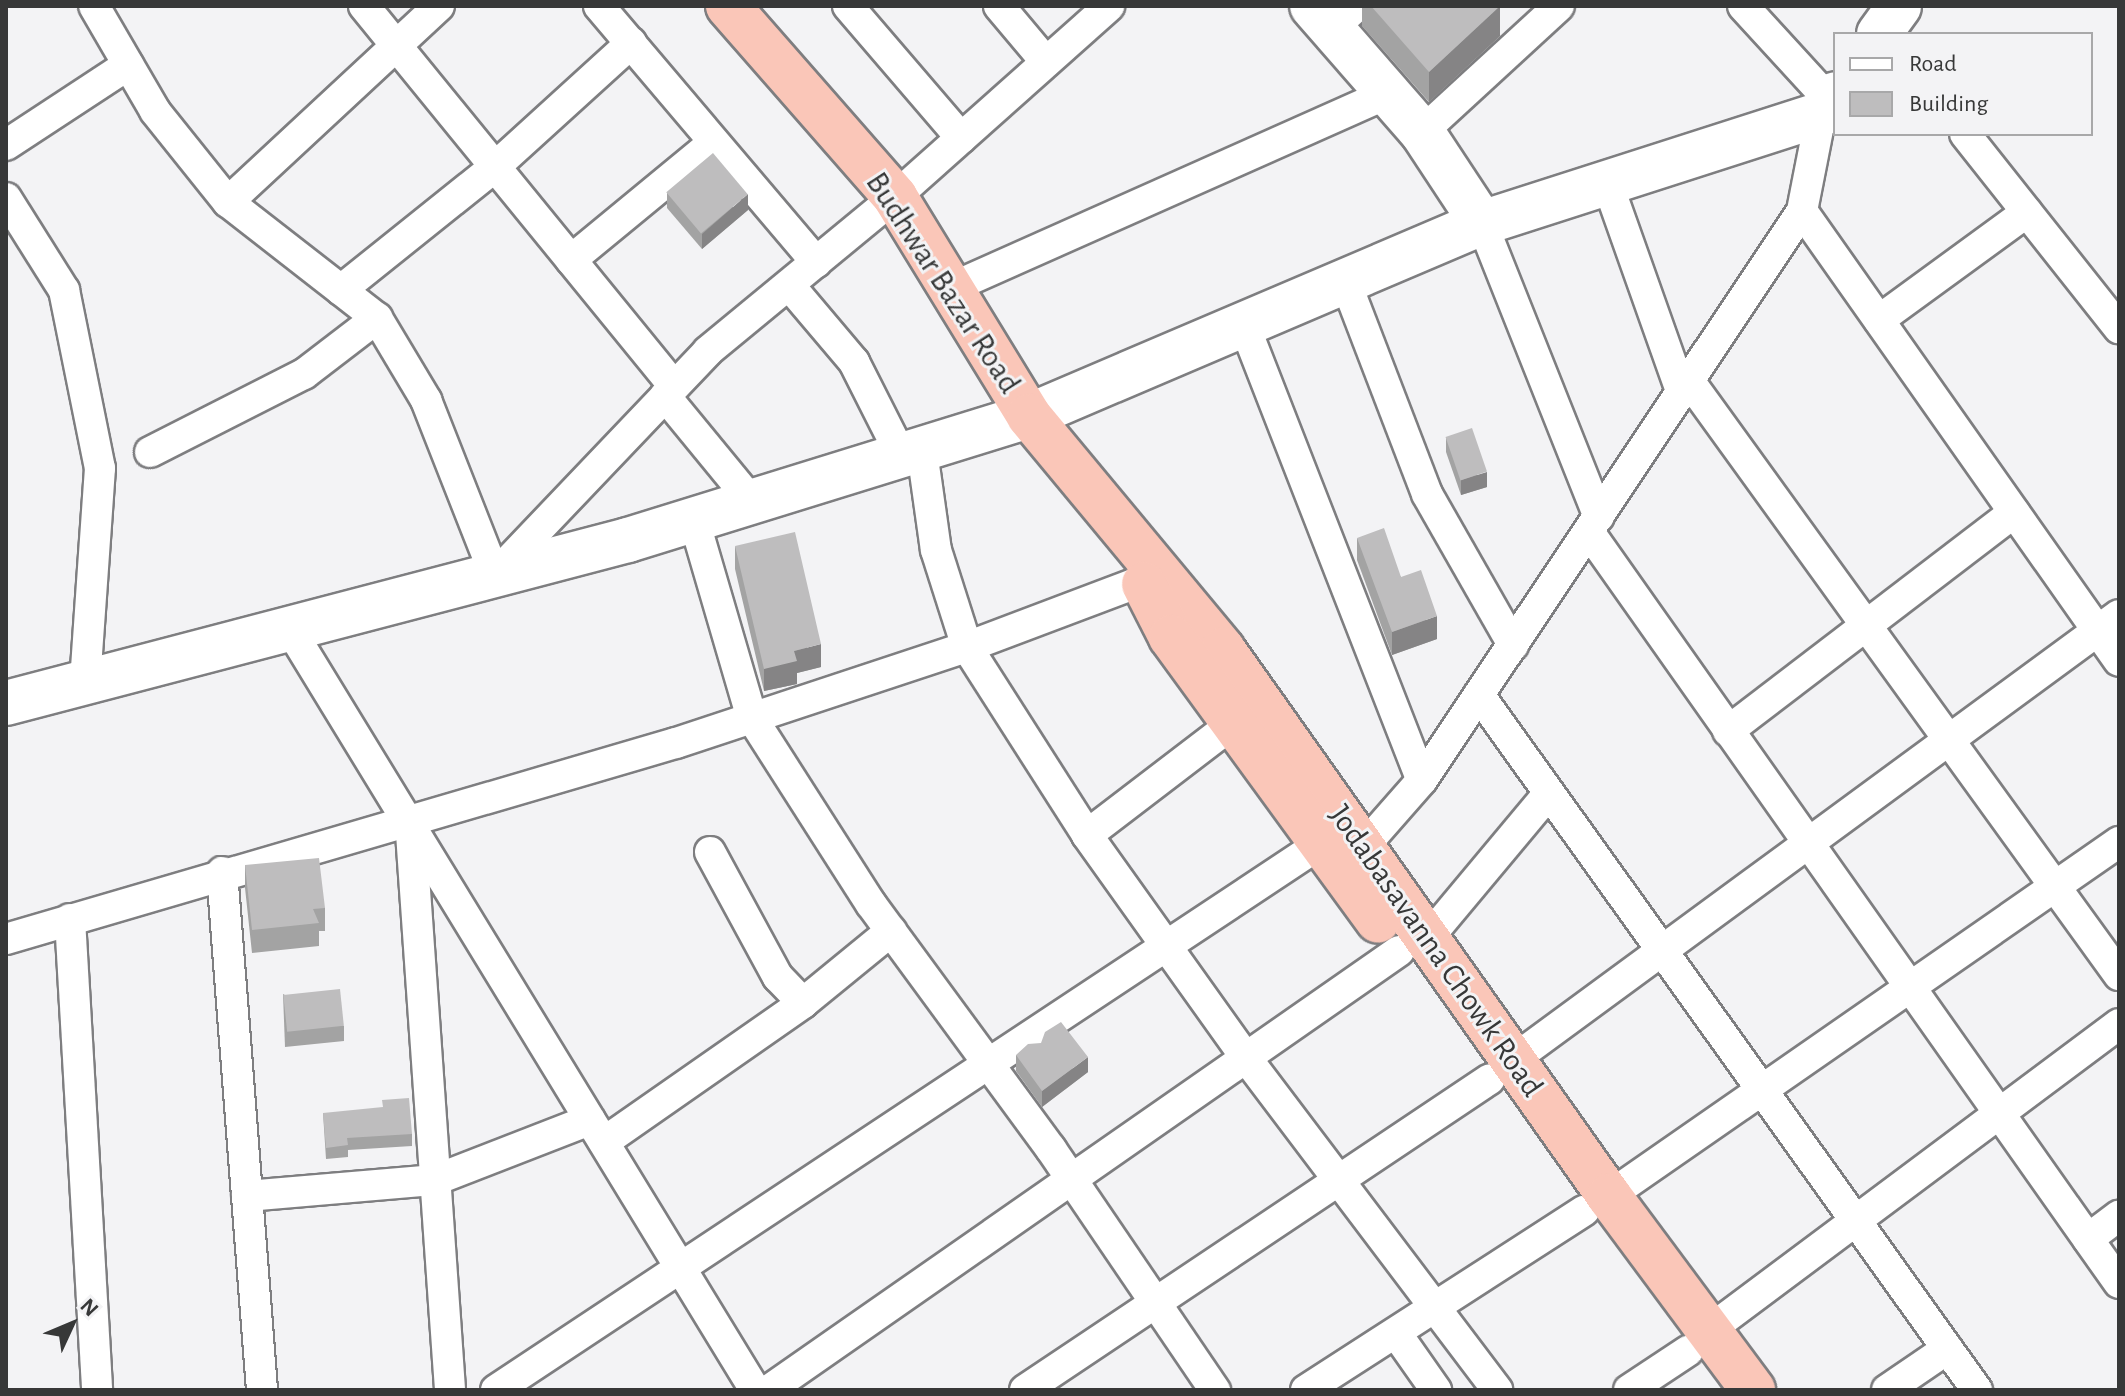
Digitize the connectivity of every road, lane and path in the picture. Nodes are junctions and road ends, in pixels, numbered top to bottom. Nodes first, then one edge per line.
1 (94, 6) edge
2 (364, 6) edge
3 (439, 6) edge
4 (599, 6) edge
5 (728, 6) edge
6 (848, 6) edge
7 (999, 6) edge
8 (1559, 6) edge
9 (1743, 6) edge
10 (1107, 7) edge
11 (1334, 14) edge
12 (631, 43) junction
13 (396, 45) junction
14 (1046, 62) junction
15 (128, 65) junction
16 (1388, 93) junction
17 (1828, 103) edge
18 (1422, 132) junction
19 (1967, 136) edge
20 (961, 138) junction
21 (714, 142) junction
22 (6, 145) edge
23 (496, 166) junction
24 (1607, 182) junction
25 (895, 197) junction
26 (6, 198) edge
27 (228, 202) junction
28 (1802, 211) junction
29 (2027, 212) junction
30 (1482, 223) junction
31 (571, 260) junction
32 (816, 262) junction
33 (1346, 283) junction
34 (789, 285) junction
35 (953, 287) junction
36 (341, 290) junction
37 (377, 318) junction
38 (1879, 320) junction
39 (1245, 327) junction
40 (2119, 328) edge
41 (1686, 388) junction
42 (670, 391) junction
43 (1029, 416) junction
44 (150, 452) dead end
45 (912, 454) junction
46 (752, 502) junction
47 (2014, 512) junction
48 (1110, 519) junction
49 (694, 520) junction
50 (1594, 525) junction
51 (495, 575) junction
52 (1142, 581) junction
53 (2108, 623) edge
54 (1866, 625) junction
55 (290, 629) junction
56 (1513, 645) junction
57 (967, 647) junction
58 (2119, 661) edge
59 (85, 683) junction
60 (1479, 695) junction
61 (6, 703) edge
62 (752, 718) junction
63 (1235, 722) junction
64 (1728, 731) junction
65 (1950, 739) junction
66 (1422, 780) junction
67 (1549, 793) junction
68 (408, 823) junction
69 (1087, 835) junction
70 (2119, 842) edge
71 (1343, 844) junction
72 (1807, 844) junction
73 (710, 852) dead end
74 (222, 872) junction
75 (2056, 885) junction
76 (70, 919) junction
77 (891, 931) junction
78 (6, 939) edge
79 (1165, 945) junction
80 (1413, 945) junction
81 (1662, 950) junction
82 (2119, 975) edge
83 (1909, 988) junction
84 (803, 1003) junction
85 (2119, 1024) edge
86 (1247, 1059) junction
87 (990, 1066) junction
88 (1501, 1070) junction
89 (1762, 1091) junction
90 (1997, 1113) junction
91 (597, 1131) junction
92 (1338, 1179) junction
93 (435, 1180) junction
94 (1072, 1180) junction
95 (247, 1196) junction
96 (1597, 1204) junction
97 (2119, 1216) edge
98 (1855, 1220) junction
99 (2088, 1239) junction
100 (679, 1266) junction
101 (2119, 1283) edge
102 (1155, 1302) junction
103 (1435, 1308) junction
104 (1396, 1333) junction
105 (1698, 1341) junction
106 (1947, 1349) junction
107 (97, 1390) edge
108 (262, 1390) edge
109 (450, 1390) edge
110 (496, 1390) edge
111 (755, 1390) edge
112 (769, 1390) edge
113 (1025, 1390) edge
114 (1215, 1390) edge
115 (1306, 1390) edge
116 (1436, 1390) edge
117 (1497, 1390) edge
118 (1629, 1390) edge
119 (1716, 1390) edge
120 (1753, 1390) edge
121 (1887, 1390) edge
122 (1977, 1390) edge

1 - 15 street
2 - 13 street
3 - 13 street
4 - 12 street
5 - 25 highway, Budhwar Bazar Road
6 - 20 street
7 - 14 street
8 - 18 street
9 - 17 street
10 - 14 street
11 - 16 street
12 - 21 street
12 - 23 street
13 - 23 street
13 - 27 street
14 - 20 street
15 - 22 street
15 - 27 street
16 - 18 street
16 - 35 street
17 - 24 street
17 - 28 street
18 - 30 street
19 - 29 street
20 - 25 street
21 - 31 street
21 - 32 street
23 - 31 street
23 - 36 street
24 - 30 street
24 - 41 street
25 - 32 street
25 - 35 highway, Budhwar Bazar Road
26 - 59 street
27 - 36 street
28 - 38 street
28 - 41 street
29 - 38 street
29 - 40 street
30 - 33 street
30 - 50 street
31 - 42 street
32 - 34 street
33 - 39 street
33 - 56 street
34 - 42 street
34 - 45 street
35 - 43 highway, Budhwar Bazar Road
36 - 37 street
37 - 44 street
37 - 51 street
38 - 47 street
39 - 43 street
39 - 66 street
41 - 50 street
41 - 54 street
42 - 46 street
42 - 51 street
43 - 45 street
43 - 48 highway, Jodabasavanna Chowk Road
45 - 46 street
45 - 57 street
46 - 49 street
47 - 53 street
47 - 54 street
48 - 52 highway, Jodabasavanna Chowk Road
48 - 71 highway, Jodabasavanna Chowk Road
49 - 51 street
49 - 62 street
50 - 56 street
50 - 64 street
51 - 55 street
52 - 57 street
52 - 63 highway, Jodabasavanna Chowk Road
53 - 58 street
53 - 65 street
54 - 64 street
54 - 65 street
55 - 59 street
55 - 68 street
56 - 60 street
57 - 62 street
57 - 69 street
59 - 61 street
60 - 66 street
60 - 67 street
62 - 68 street
62 - 77 street
63 - 69 street
63 - 71 highway, Jodabasavanna Chowk Road
64 - 72 street
65 - 72 street
65 - 75 street
66 - 71 street
67 - 80 street
67 - 81 street
68 - 74 street
68 - 91 street
68 - 93 street
69 - 79 street
70 - 75 street
71 - 79 street
71 - 80 highway, Jodabasavanna Chowk Road
72 - 81 street
72 - 83 street
73 - 84 street
74 - 76 street
74 - 95 street
75 - 82 street
75 - 83 street
76 - 78 street
76 - 107 street
77 - 84 street
77 - 87 street
79 - 86 street
79 - 87 street
80 - 86 street
80 - 88 highway, Jodabasavanna Chowk Road
81 - 88 street
81 - 89 street
83 - 89 street
83 - 90 street
84 - 91 street
85 - 90 street
86 - 92 street
86 - 94 street
87 - 94 street
87 - 100 street
88 - 92 street
88 - 96 highway, Jodabasavanna Chowk Road
89 - 96 street
89 - 98 street
90 - 98 street
90 - 99 street
91 - 93 street
91 - 100 street
92 - 102 street
92 - 103 street
93 - 95 street
93 - 109 street
94 - 102 street
94 - 112 street
95 - 108 street
96 - 103 street
96 - 105 highway, Jodabasavanna Chowk Road
97 - 99 street
98 - 105 street
98 - 106 street
99 - 101 street
100 - 110 street
100 - 111 street
102 - 113 street
102 - 114 street
103 - 104 street
103 - 117 street
104 - 115 street
104 - 116 street
105 - 118 street
105 - 119 highway, Jodabasavanna Chowk Road
105 - 120 highway, Jodabasavanna Chowk Road
106 - 121 street
106 - 122 street

